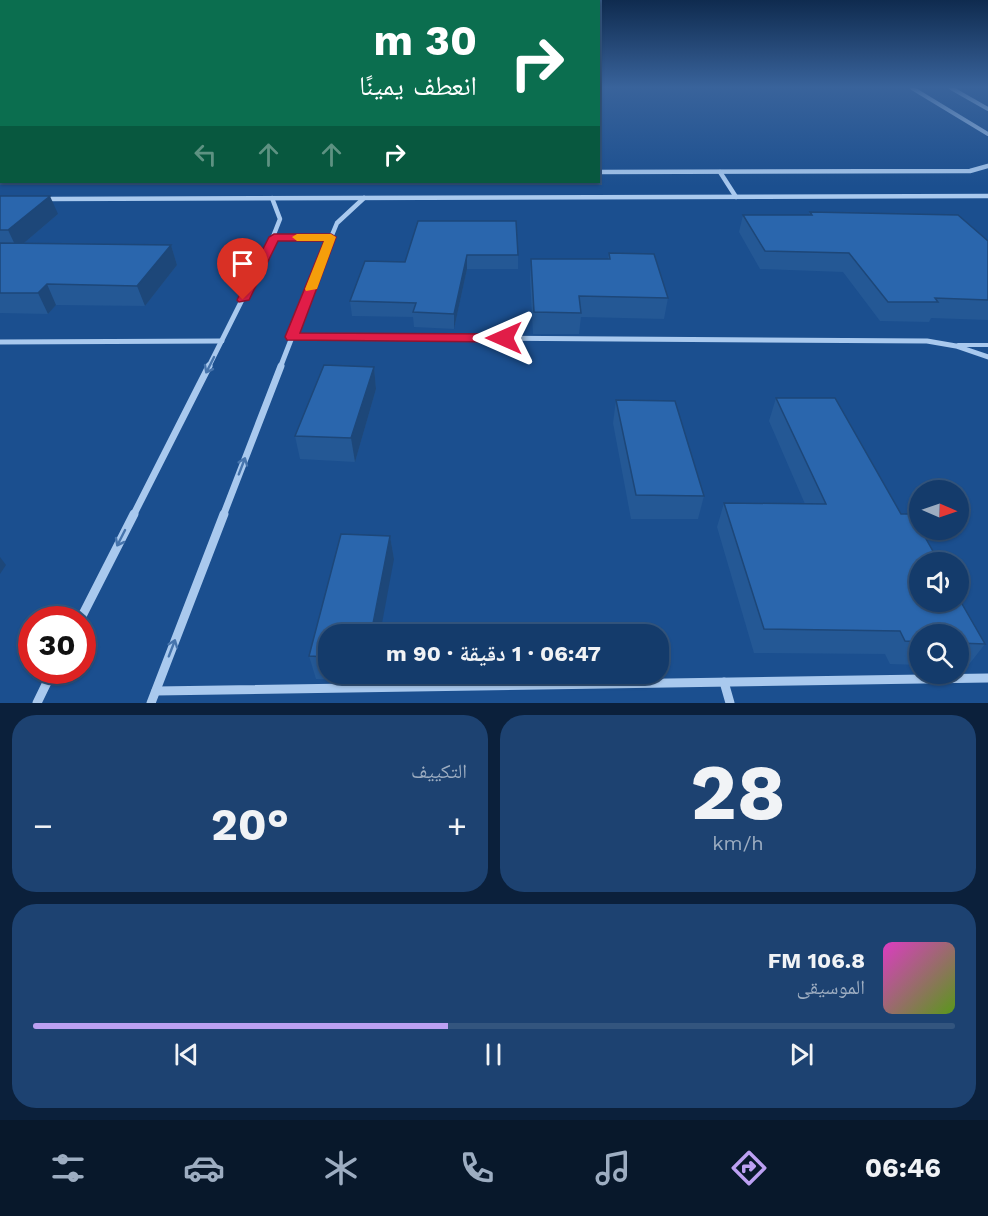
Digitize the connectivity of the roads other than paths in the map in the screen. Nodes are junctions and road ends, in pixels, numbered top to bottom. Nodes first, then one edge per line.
1 (966, 121) edge
2 (988, 134) edge
3 (988, 166) edge
4 (720, 171) junction
5 (600, 172) edge
6 (988, 196) edge
7 (736, 197) junction
8 (272, 198) junction
9 (364, 198) junction
10 (36, 199) edge
11 (274, 237) junction
12 (331, 237) junction
13 (292, 337) junction
14 (222, 341) junction
15 (0, 342) edge
16 (956, 345) junction
17 (988, 345) edge
18 (988, 357) edge
19 (87, 606) edge
20 (988, 678) edge
21 (724, 682) junction
22 (46, 684) edge
23 (156, 691) junction
24 (37, 703) edge
25 (151, 703) edge
26 (730, 703) edge

1 - 2 street
3 - 4 street
4 - 5 street
4 - 7 street
6 - 7 street
7 - 9 street
8 - 9 street
8 - 10 street
8 - 11 street
9 - 12 street
11 - 12 street
11 - 14 street
12 - 13 street
13 - 16 street
23 -> 13 street
14 - 15 street
14 -> 19 street
16 - 17 lane
16 - 18 street
20 - 21 street
21 - 23 street
21 - 26 street
22 - 24 street
23 - 25 street

